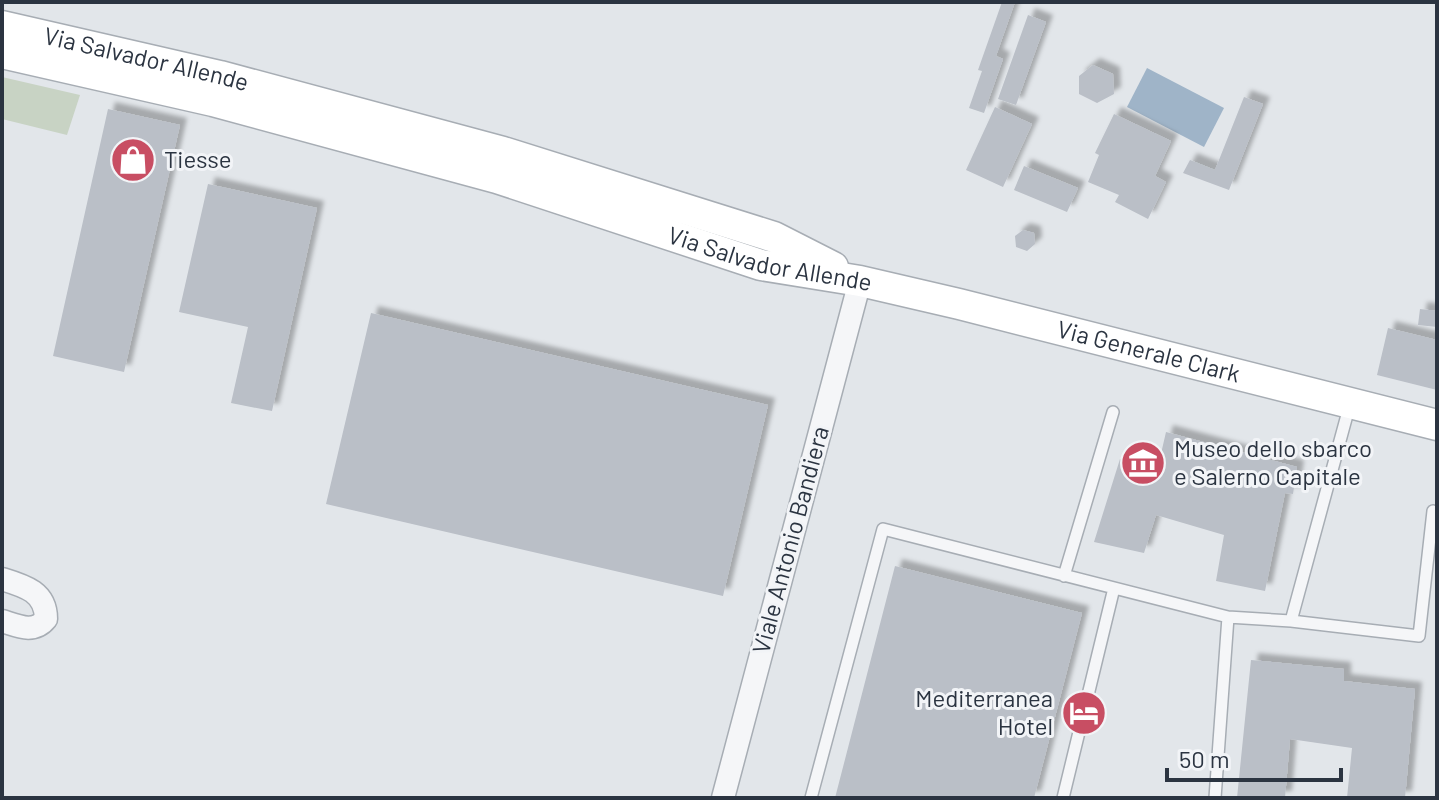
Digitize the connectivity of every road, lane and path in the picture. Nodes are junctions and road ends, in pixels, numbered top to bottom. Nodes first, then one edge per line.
1 (2, 26) edge
2 (2, 53) edge
3 (860, 281) junction
4 (1350, 404) junction
5 (1113, 412) dead end
6 (1437, 425) edge
7 (1433, 511) dead end
8 (1064, 576) junction
9 (2, 579) edge
10 (1114, 588) junction
11 (1228, 617) junction
12 (2, 621) edge
13 (1291, 621) junction
14 (723, 798) edge
15 (811, 798) edge
16 (1063, 798) edge
17 (1215, 798) edge

1 - 3 main road, Via Salvador Allende
2 - 3 main road, Via Salvador Allende
3 - 4 main road, Via Generale Clark
3 - 14 street, Viale Antonio Bandiera
4 - 6 main road, Via Generale Clark
4 - 13 lane
5 - 8 lane
7 - 13 lane
8 - 10 lane
8 - 15 lane
9 - 12 street
10 - 11 lane
10 - 16 lane
11 - 13 lane
11 - 17 lane

